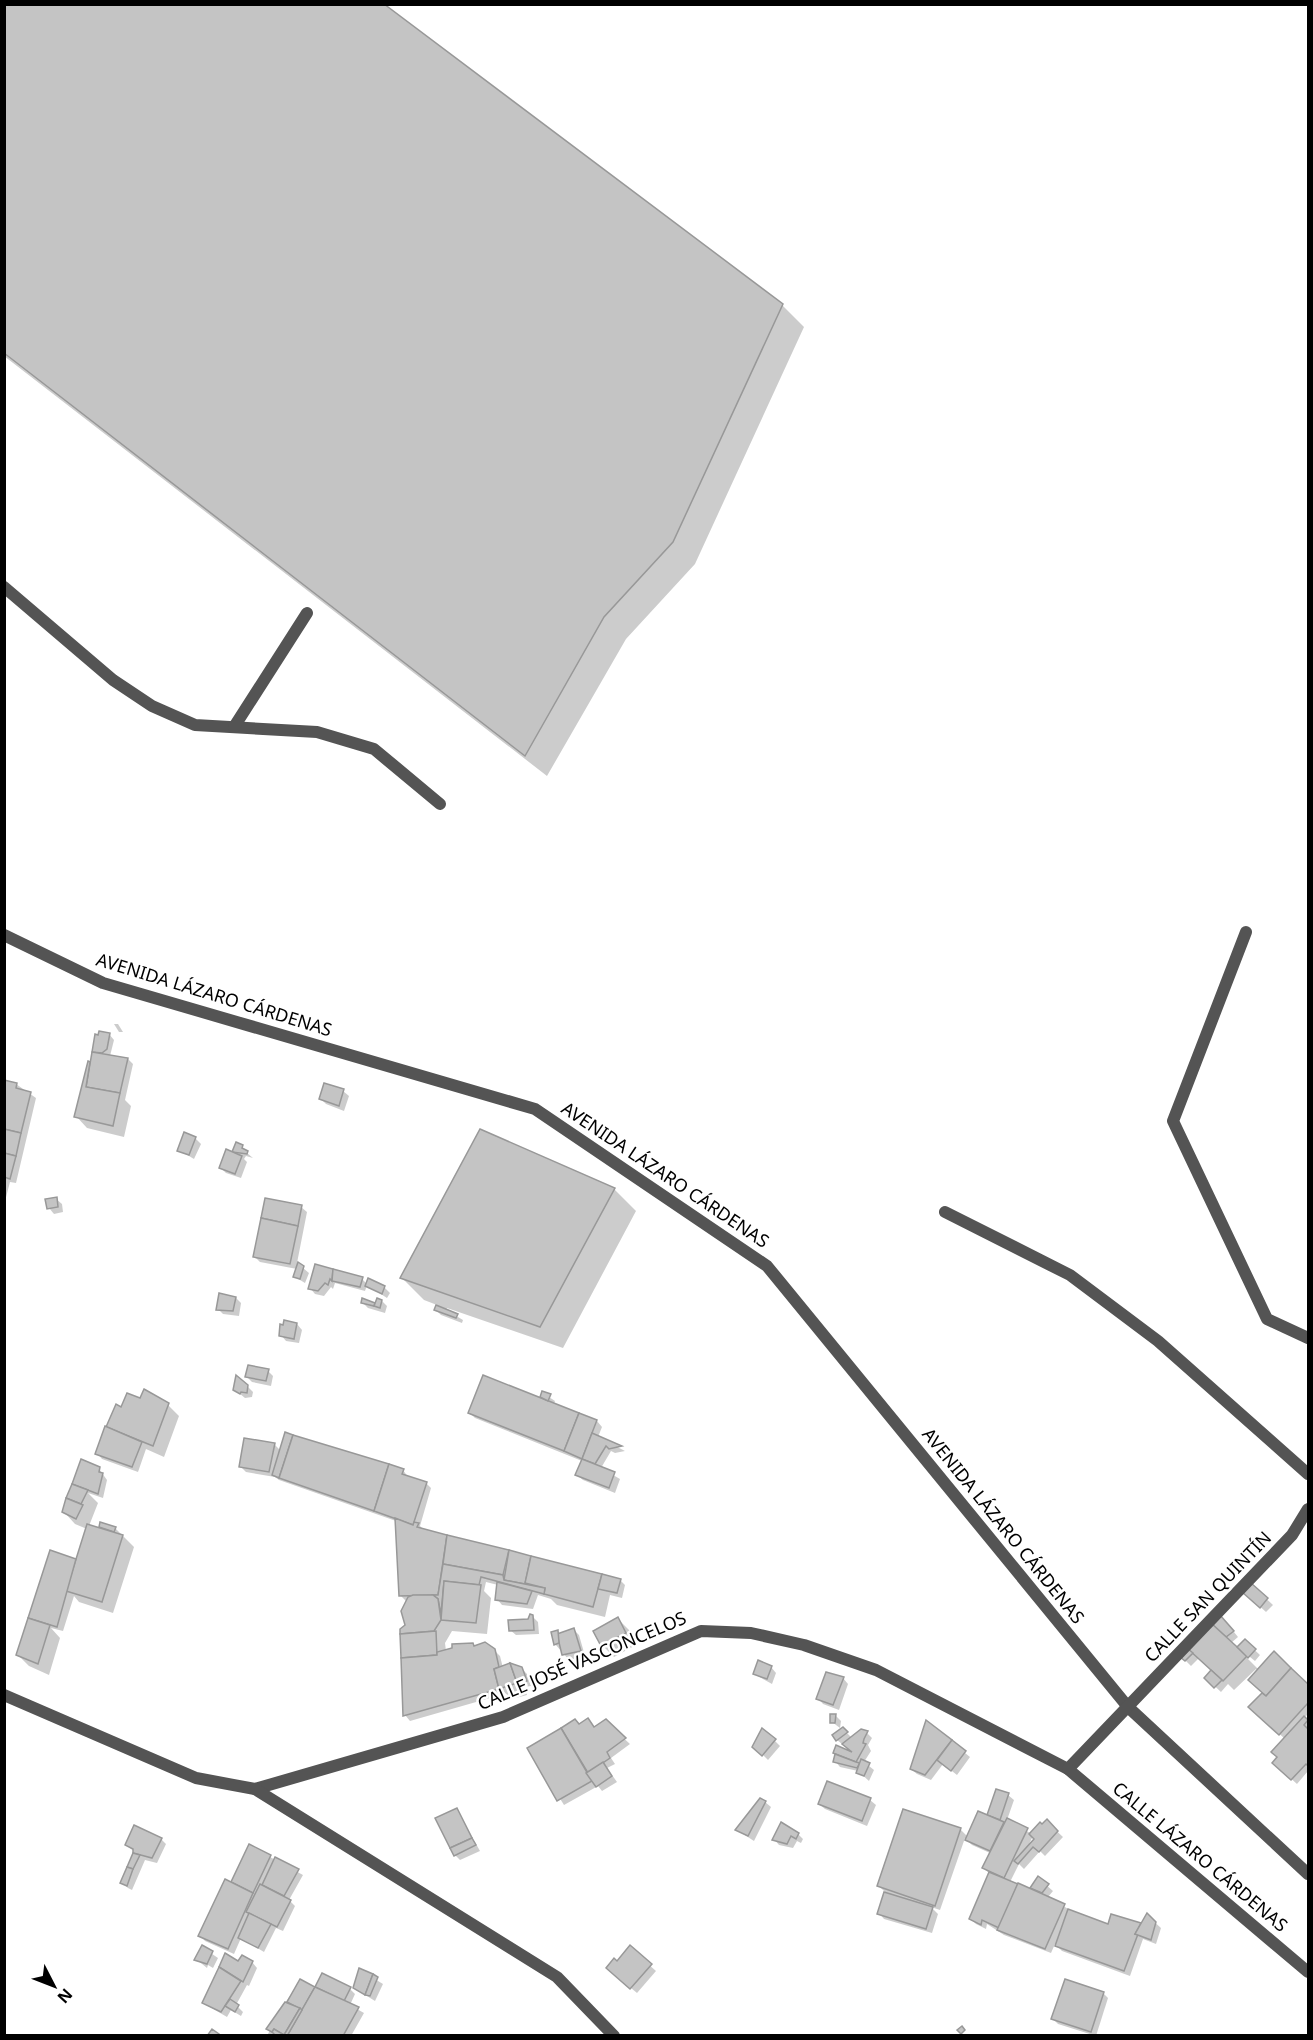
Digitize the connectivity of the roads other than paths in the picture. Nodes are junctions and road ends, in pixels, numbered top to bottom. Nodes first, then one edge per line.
1 (4, 587) edge
2 (307, 613) dead end
3 (234, 727) junction
4 (440, 804) dead end
5 (1246, 932) dead end
6 (4, 935) edge
7 (945, 1212) dead end
8 (1308, 1338) edge
9 (1308, 1474) edge
10 (1308, 1509) edge
11 (4, 1695) edge
12 (1128, 1707) junction
13 (1068, 1769) junction
14 (255, 1789) junction
15 (1308, 1874) edge
16 (1308, 1972) edge
17 (614, 2036) edge

1 - 3 street
2 - 3 street
3 - 4 street
5 - 8 street
6 - 12 street, AVENIDA LÁZARO CÁRDENAS
7 - 9 street
10 - 12 street, CALLE SAN QUINTÍN
11 - 14 street, CALLE JOSÉ VASCONCELOS
12 - 13 street
12 - 15 street
13 - 14 street, CALLE JOSÉ VASCONCELOS
13 - 16 street, CALLE LÁZARO CÁRDENAS
14 - 17 street, CALLE JOSÉ VASCONCELOS

